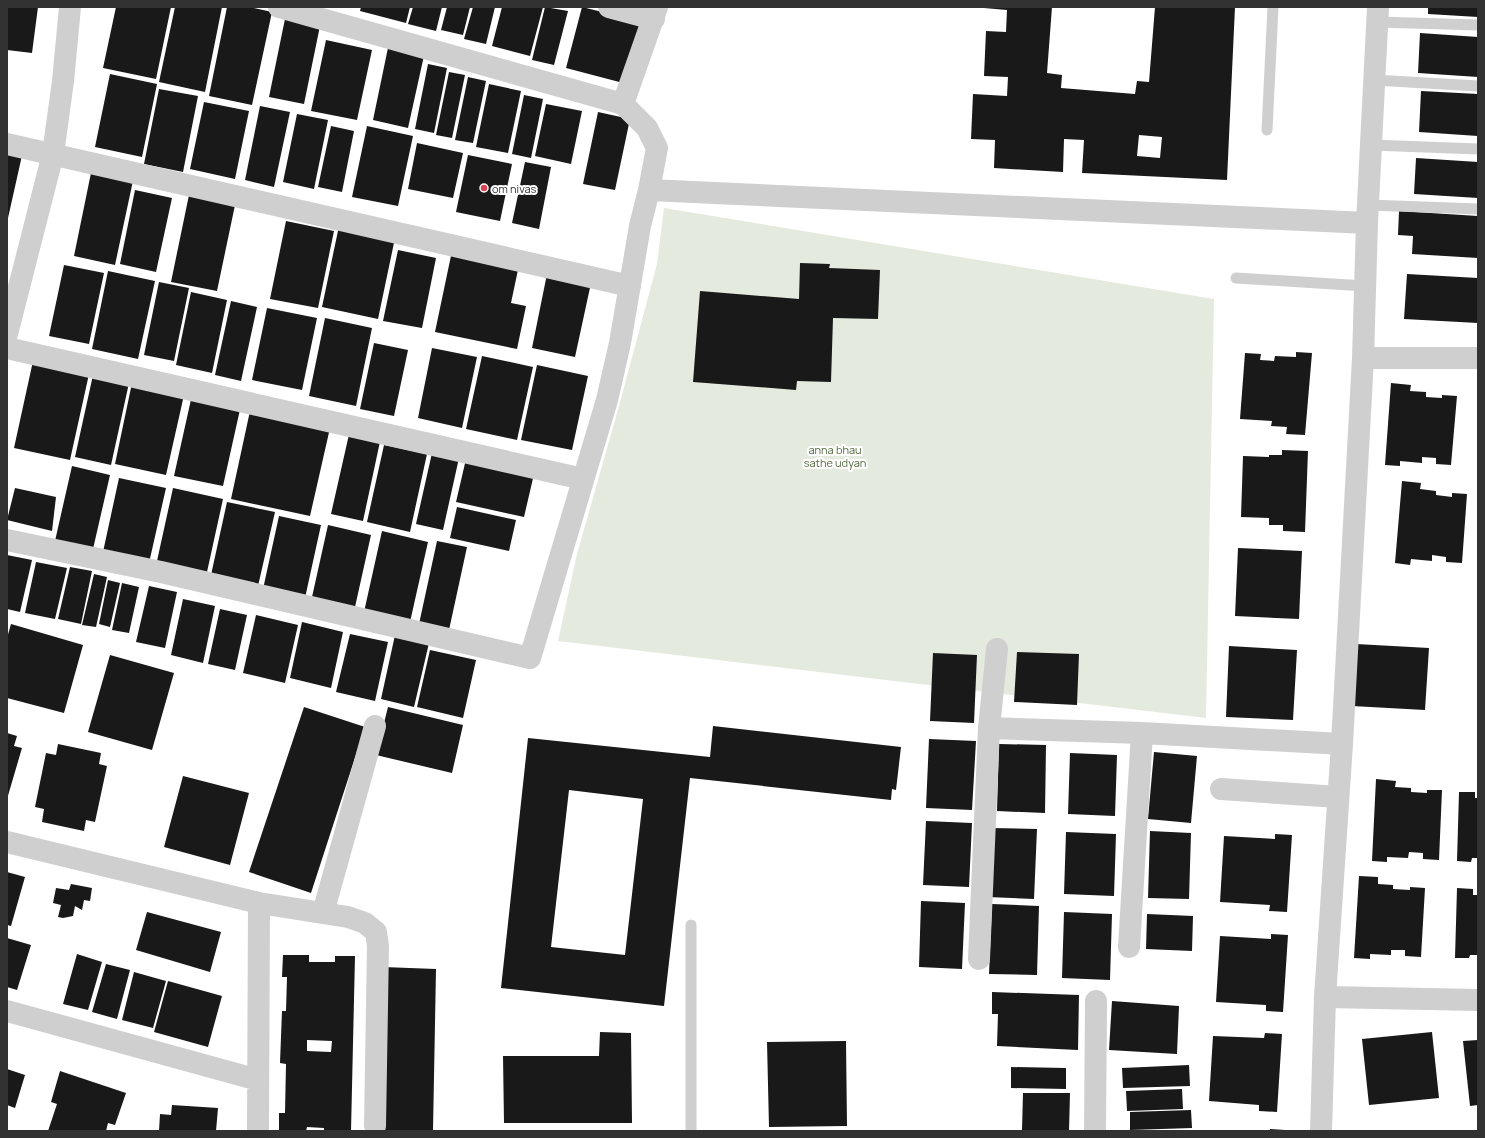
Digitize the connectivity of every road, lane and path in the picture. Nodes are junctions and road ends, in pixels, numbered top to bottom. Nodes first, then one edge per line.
1 (70, 7) edge
2 (279, 7) edge
3 (609, 7) edge
4 (1273, 7) edge
5 (655, 13) edge
6 (1378, 14) edge
7 (1478, 25) edge
8 (1374, 80) junction
9 (1478, 86) edge
10 (623, 104) junction
11 (1267, 130) dead end
12 (7, 144) edge
13 (1371, 145) junction
14 (1478, 149) edge
15 (53, 154) junction
16 (649, 190) junction
17 (1478, 209) edge
18 (1368, 214) junction
19 (1236, 278) dead end
20 (630, 286) junction
21 (1365, 286) junction
22 (7, 334) edge
23 (7, 348) edge
24 (1363, 358) junction
25 (1478, 358) edge
26 (583, 479) junction
27 (7, 540) edge
28 (997, 649) dead end
29 (375, 726) dead end
30 (989, 728) junction
31 (1142, 733) junction
32 (1342, 744) junction
33 (1221, 789) dead end
34 (1338, 797) junction
35 (7, 842) edge
36 (259, 904) junction
37 (323, 913) junction
38 (691, 925) dead end
39 (1129, 947) dead end
40 (979, 959) dead end
41 (1325, 997) junction
42 (1478, 1000) edge
43 (1096, 1001) dead end
44 (7, 1011) edge
45 (258, 1080) junction
46 (375, 1126) dead end
47 (258, 1131) edge
48 (691, 1131) edge
49 (1095, 1131) edge
50 (1321, 1131) edge

1 - 15 street
2 - 10 street
3 - 5 street
4 - 11 lane
5 - 10 street
6 - 7 lane
6 - 8 street
8 - 9 lane
8 - 13 street
10 - 16 street
12 - 15 street
13 - 14 lane
13 - 18 street
15 - 20 street
15 - 22 street
16 - 18 street
16 - 20 street
17 - 18 lane
18 - 21 street
19 - 21 lane
20 - 26 street
21 - 24 street
23 - 26 street
24 - 25 street
24 - 32 street
26 - 27 street
28 - 30 street
29 - 37 street
30 - 31 street
30 - 40 street
31 - 32 street
31 - 39 street
32 - 34 street
33 - 34 street
34 - 41 street
35 - 36 street
36 - 37 street
36 - 45 street
37 - 46 street
38 - 48 lane
41 - 42 street
41 - 50 street
43 - 49 street
44 - 45 street
45 - 47 street

